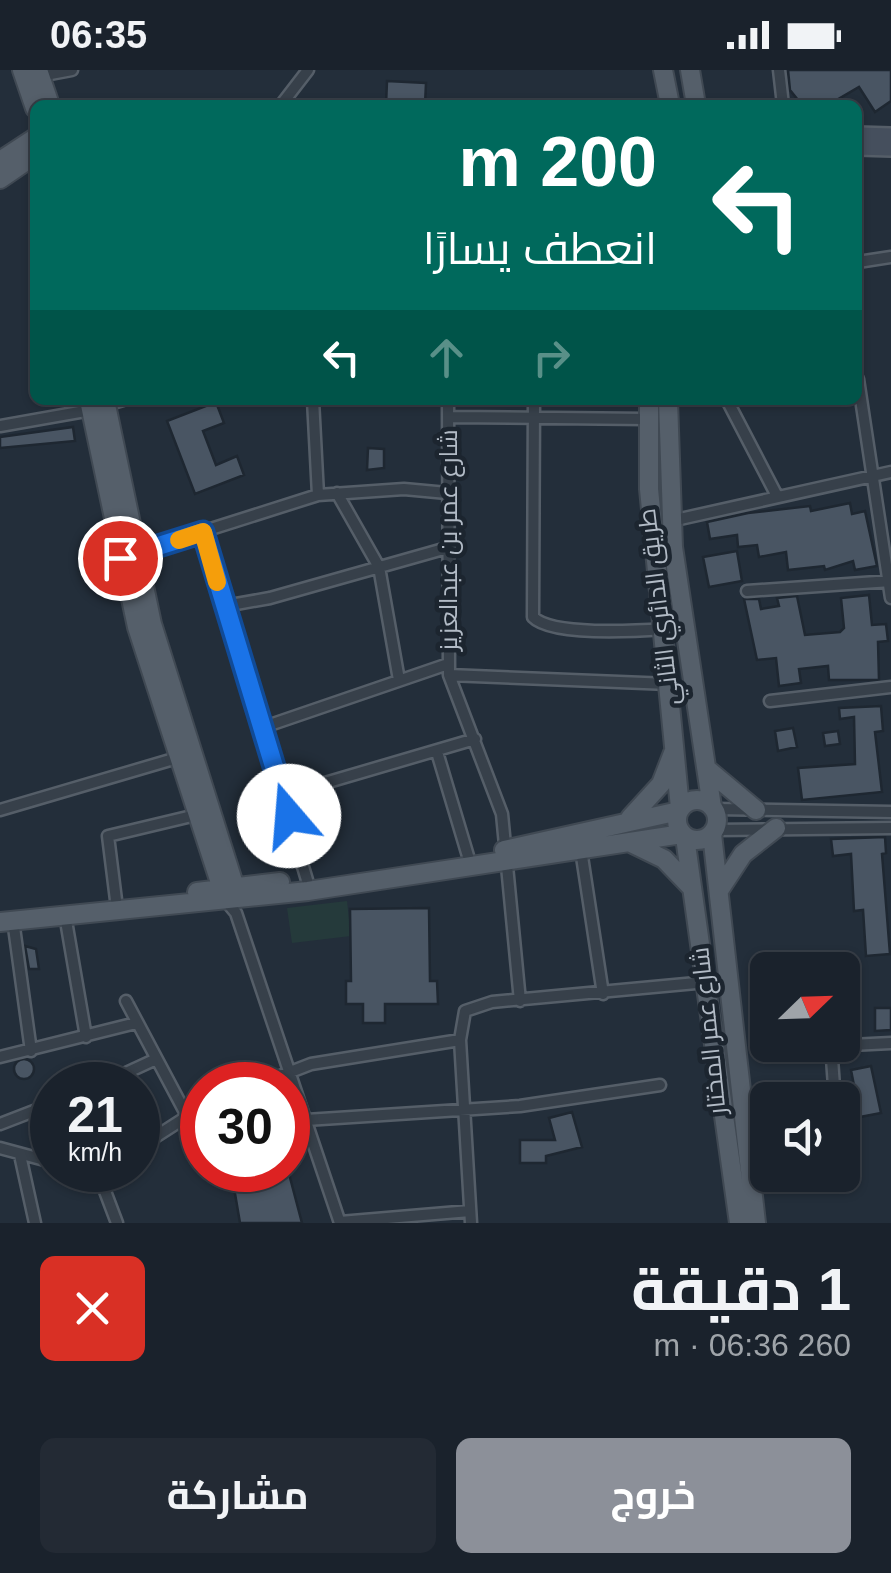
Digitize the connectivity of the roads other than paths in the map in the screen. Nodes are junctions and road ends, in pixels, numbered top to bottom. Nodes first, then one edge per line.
1 (72, 70) edge
2 (308, 70) edge
3 (663, 70) edge
4 (690, 70) edge
5 (779, 70) edge
6 (34, 72) edge
7 (35, 100) edge
8 (48, 100) edge
9 (285, 100) edge
10 (667, 100) edge
11 (695, 100) edge
12 (782, 100) edge
13 (862, 135) edge
14 (891, 136) edge
15 (30, 141) edge
16 (862, 147) edge
17 (891, 148) edge
18 (30, 158) edge
19 (0, 161) edge
20 (0, 179) edge
21 (891, 257) edge
22 (862, 261) edge
23 (862, 403) edge
24 (94, 405) edge
25 (103, 405) edge
26 (313, 405) edge
27 (448, 405) edge
28 (534, 405) edge
29 (667, 405) edge
30 (730, 405) edge
31 (648, 409) edge
32 (534, 416) junction
33 (448, 417) junction
34 (0, 426) edge
35 (891, 472) edge
36 (874, 476) junction
37 (659, 488) junction
38 (447, 493) junction
39 (337, 494) junction
40 (318, 495) junction
41 (777, 496) junction
42 (671, 521) junction
43 (203, 532) junction
44 (447, 548) junction
45 (128, 556) junction
46 (379, 567) junction
47 (891, 581) edge
48 (747, 590) dead end
49 (891, 598) edge
50 (224, 606) junction
51 (664, 629) junction
52 (448, 669) junction
53 (398, 680) junction
54 (669, 684) junction
55 (891, 687) edge
56 (770, 700) dead end
57 (261, 728) junction
58 (475, 739) junction
59 (675, 748) junction
60 (437, 752) junction
61 (177, 758) junction
62 (706, 768) junction
63 (284, 795) junction
64 (713, 808) junction
65 (0, 810) edge
66 (679, 810) junction
67 (756, 810) junction
68 (891, 812) edge
69 (196, 814) junction
70 (776, 828) junction
71 (891, 828) edge
72 (713, 832) junction
73 (624, 833) junction
74 (683, 835) junction
75 (581, 850) junction
76 (508, 855) junction
77 (468, 856) junction
78 (307, 880) junction
79 (691, 888) junction
80 (720, 890) junction
81 (231, 898) junction
82 (116, 900) junction
83 (65, 914) junction
84 (4, 919) edge
85 (706, 982) junction
86 (603, 994) junction
87 (126, 1001) dead end
88 (520, 1001) junction
89 (136, 1023) junction
90 (86, 1037) junction
91 (460, 1040) junction
92 (891, 1042) edge
93 (860, 1044) edge
94 (31, 1051) junction
95 (0, 1058) edge
96 (154, 1060) junction
97 (150, 1062) edge
98 (283, 1062) edge
99 (310, 1064) edge
100 (660, 1084) dead end
101 (180, 1104) edge
102 (466, 1111) junction
103 (30, 1112) edge
104 (310, 1120) edge
105 (0, 1124) edge
106 (310, 1132) edge
107 (0, 1148) edge
108 (20, 1155) junction
109 (30, 1157) edge
110 (105, 1192) edge
111 (470, 1217) edge
112 (340, 1222) edge
113 (35, 1223) edge
114 (117, 1223) edge
115 (739, 1223) edge
116 (756, 1223) edge

1 - 6 street
2 - 9 street
3 - 10 main road
4 - 11 main road
5 - 12 street
6 - 7 main road
6 - 8 main road
13 - 14 street
15 - 19 main road
16 - 17 street
18 - 20 main road
21 - 22 street
23 - 36 street
24 - 34 street
25 - 45 main road
26 - 40 street
27 - 33 street, شارع عمر بن عبدالعزيز
28 - 32 street
29 - 37 main road, طريق الدائري الثاني
30 - 41 street
31 - 32 street
31 - 37 main road, طريق الدائري الثاني
32 - 33 street
32 - 51 street
33 - 38 street, شارع عمر بن عبدالعزيز
35 - 36 street
36 - 41 street
36 - 47 street
37 - 42 main road, طريق الدائري الثاني
37 - 51 main road, طريق الدائري الثاني
38 - 39 street
38 - 44 street, شارع عمر بن عبدالعزيز
39 - 40 street
39 - 46 street
40 - 43 street
41 - 42 street
42 - 62 main road, طريق الدائري الثاني
43 - 45 street
43 - 50 street
44 - 46 street
44 - 52 street, شارع عمر بن عبدالعزيز
45 - 61 main road
45 - 81 main road
46 - 50 street
46 - 53 street
47 - 48 street
47 - 49 street
50 - 57 street
51 - 54 main road, طريق الدائري الثاني
52 - 53 street
52 - 54 street
52 - 58 street, شارع عمر بن عبدالعزيز
53 - 57 street
54 - 59 main road, طريق الدائري الثاني
55 - 56 street
57 - 63 street
58 - 60 street
58 - 76 street, شارع عمر بن عبدالعزيز
59 - 66 main road, طريق الدائري الثاني
59 - 73 main road
60 - 63 street
60 - 77 street
61 - 65 street
61 - 69 main road
62 - 64 main road, طريق الدائري الثاني
62 - 67 main road
63 - 78 street
64 - 66 main road
64 - 67 street
64 - 72 main road
66 - 73 main road
66 - 74 main road
67 - 68 street
69 - 81 main road
69 - 82 street
70 - 71 street
70 - 72 street
70 - 80 main road
72 - 74 main road
72 - 80 main road, شارع عمر المختار
73 - 74 main road
73 - 75 main road
73 - 76 main road
73 - 79 main road
74 - 79 main road, شارع عمر المختار
75 - 76 main road
75 - 86 street
76 - 77 main road
76 - 81 main road
76 - 88 street, شارع عمر بن عبدالعزيز
77 - 78 main road
78 - 81 main road
79 - 85 main road, شارع عمر المختار
80 - 116 main road, شارع عمر المختار
81 - 82 main road
81 - 83 main road
81 - 98 street
82 - 84 main road
83 - 84 main road
83 - 90 street
84 - 94 street
85 - 86 street
85 - 115 main road, شارع عمر المختار
86 - 88 street
87 - 89 street
88 - 91 street
89 - 90 street
89 - 96 street
90 - 94 street
91 - 99 street
91 - 102 street
92 - 93 street
94 - 95 street
96 - 97 street
96 - 101 street
100 - 102 street
102 - 104 street
102 - 111 street
103 - 105 street
106 - 112 street
107 - 108 street
108 - 109 street
108 - 113 street
110 - 114 street
111 - 112 street

